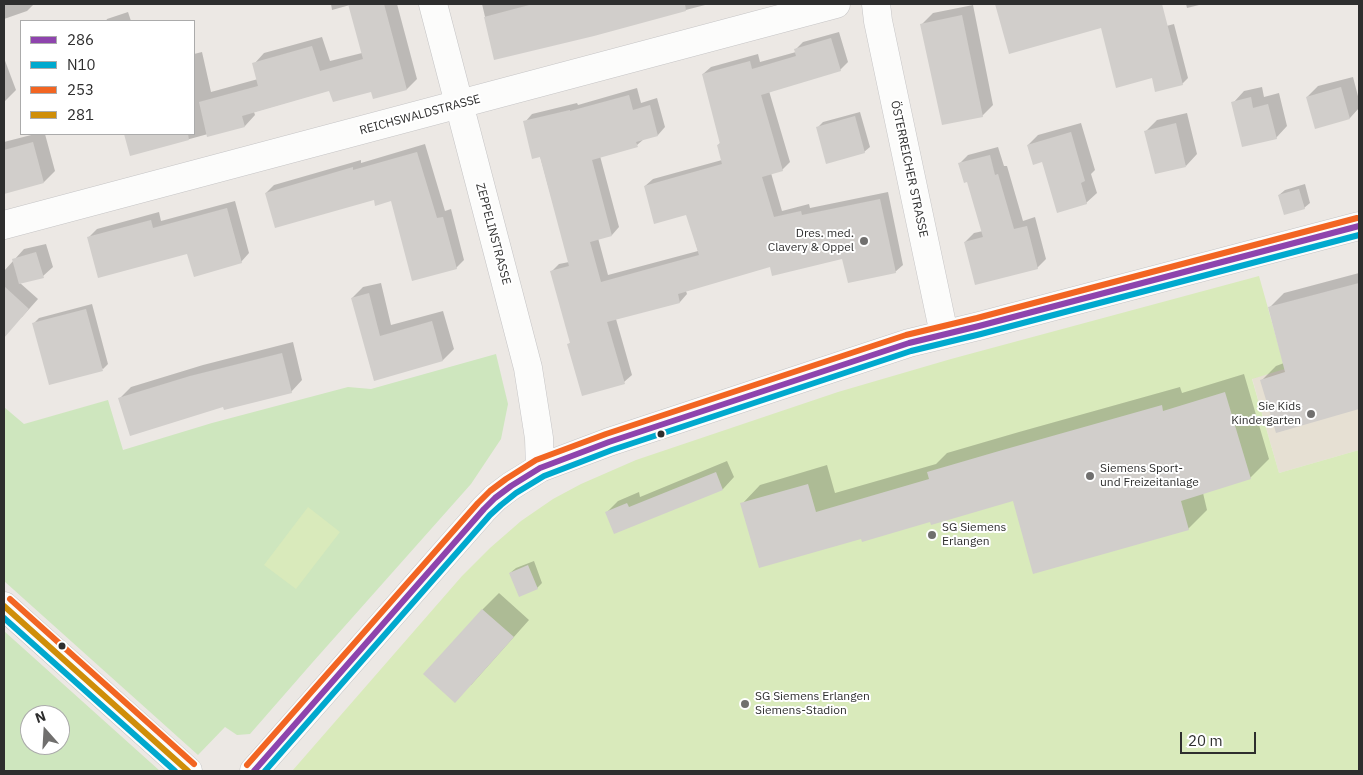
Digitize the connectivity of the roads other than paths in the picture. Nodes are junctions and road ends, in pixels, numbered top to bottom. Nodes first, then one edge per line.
1 (433, 4) edge
2 (836, 4) edge
3 (876, 4) edge
4 (459, 104) junction
5 (4, 226) edge
6 (1359, 226) edge
7 (944, 334) junction
8 (540, 468) junction
9 (4, 606) edge
10 (188, 771) edge
11 (254, 771) edge

1 - 4 street, ZEPPELINSTRASSE
2 - 4 street, REICHSWALDSTRASSE
3 - 7 street, ÖSTERREICHER STRASSE
4 - 5 street, REICHSWALDSTRASSE
4 - 8 street, ZEPPELINSTRASSE
6 - 7 street
7 - 8 street
8 - 11 street
9 - 10 street

